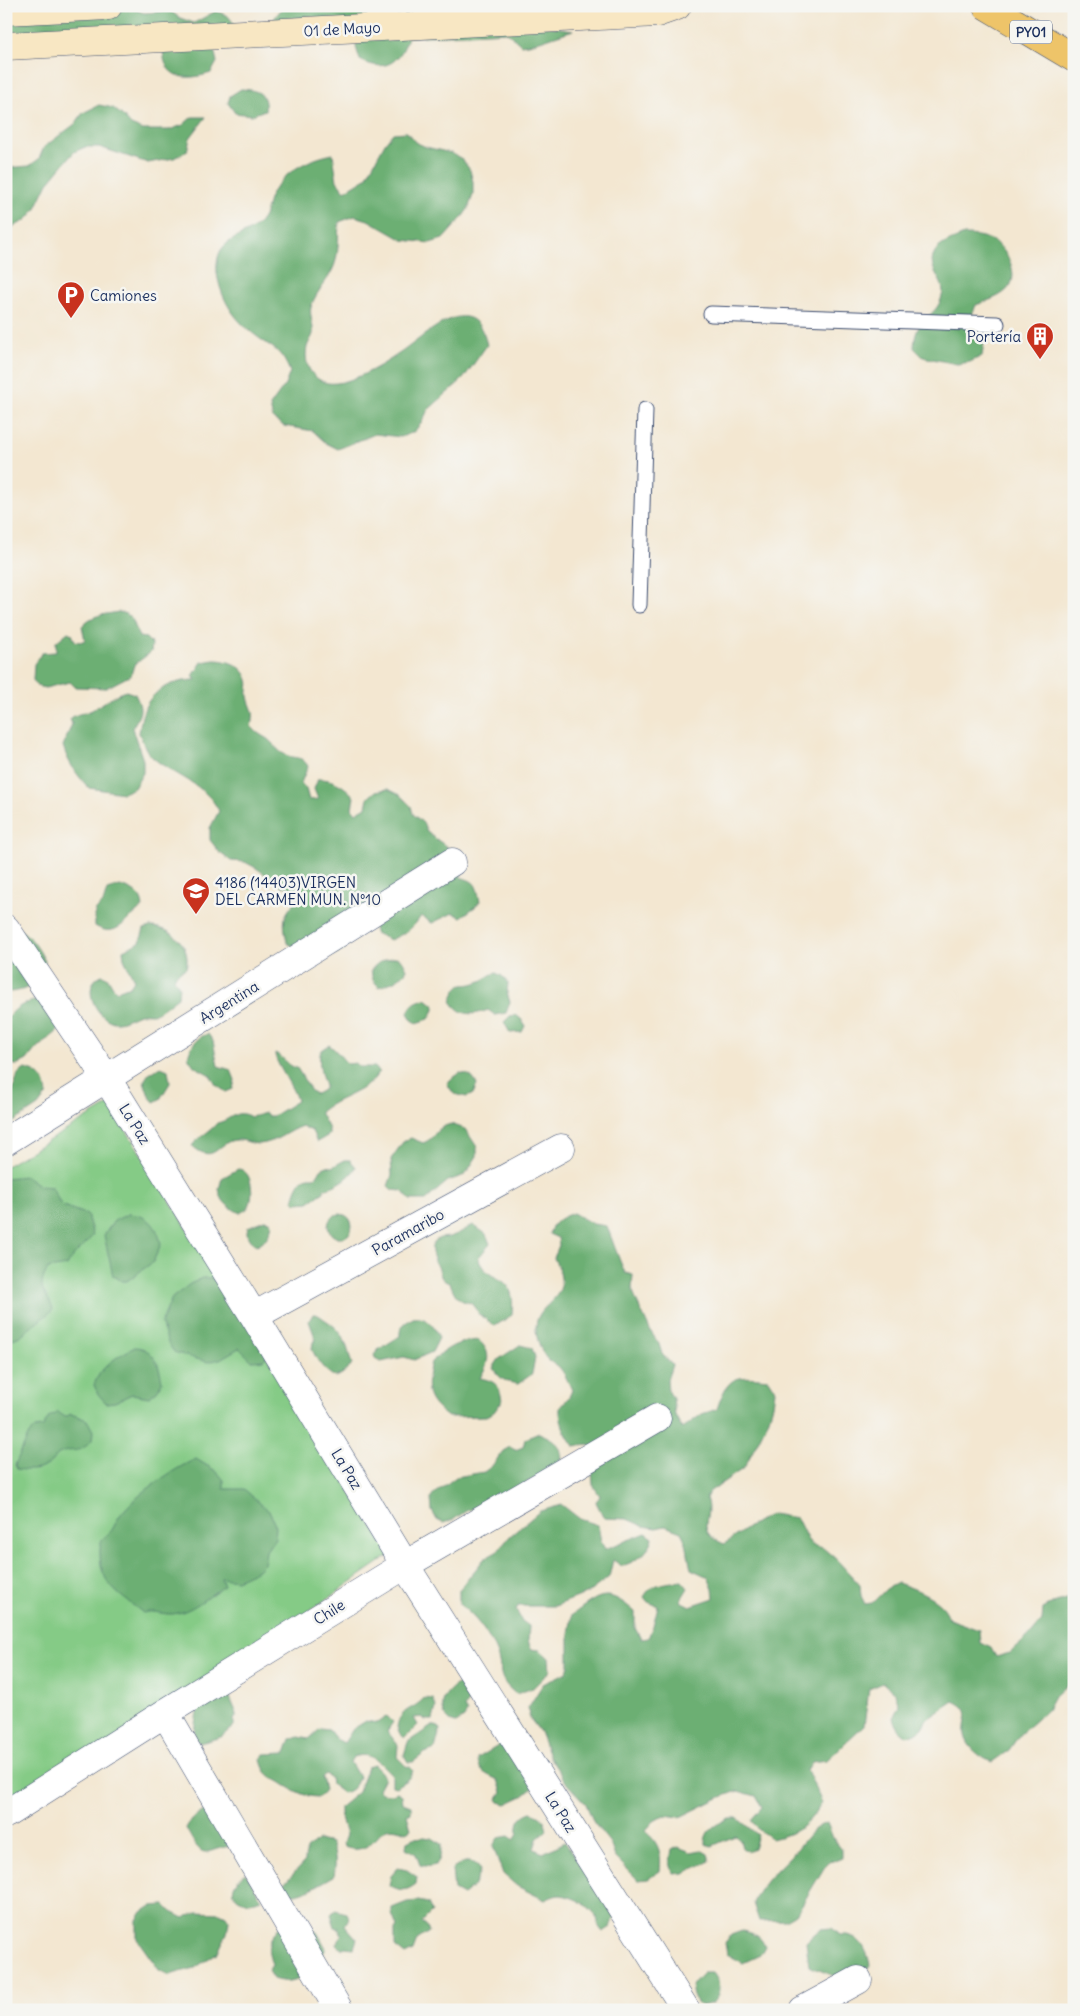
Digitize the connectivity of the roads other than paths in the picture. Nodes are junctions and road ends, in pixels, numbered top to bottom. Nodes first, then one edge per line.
1 (108, 6) edge
2 (677, 6) edge
3 (987, 6) edge
4 (6, 11) edge
5 (6, 46) edge
6 (1074, 58) edge
7 (711, 314) dead end
8 (997, 324) dead end
9 (645, 410) dead end
10 (639, 605) dead end
11 (452, 862) dead end
12 (6, 929) edge
13 (107, 1080) junction
14 (6, 1141) edge
15 (561, 1148) dead end
16 (254, 1316) junction
17 (657, 1418) dead end
18 (405, 1565) junction
19 (165, 1713) junction
20 (6, 1814) edge
21 (858, 1980) dead end
22 (339, 2010) edge
23 (686, 2010) edge
24 (803, 2010) edge

1 - 4 street
2 - 5 street, 01 de Mayo
3 - 6 highway, PY01
7 - 8 lane
9 - 10 lane
11 - 13 street, Argentina
12 - 13 street, La Paz
13 - 14 street, Argentina
13 - 16 street, La Paz
15 - 16 street, Paramaribo
16 - 18 street, La Paz
17 - 18 street, Chile
18 - 19 street, Chile
18 - 23 street, La Paz
19 - 20 street, Chile
19 - 22 street
21 - 24 street

